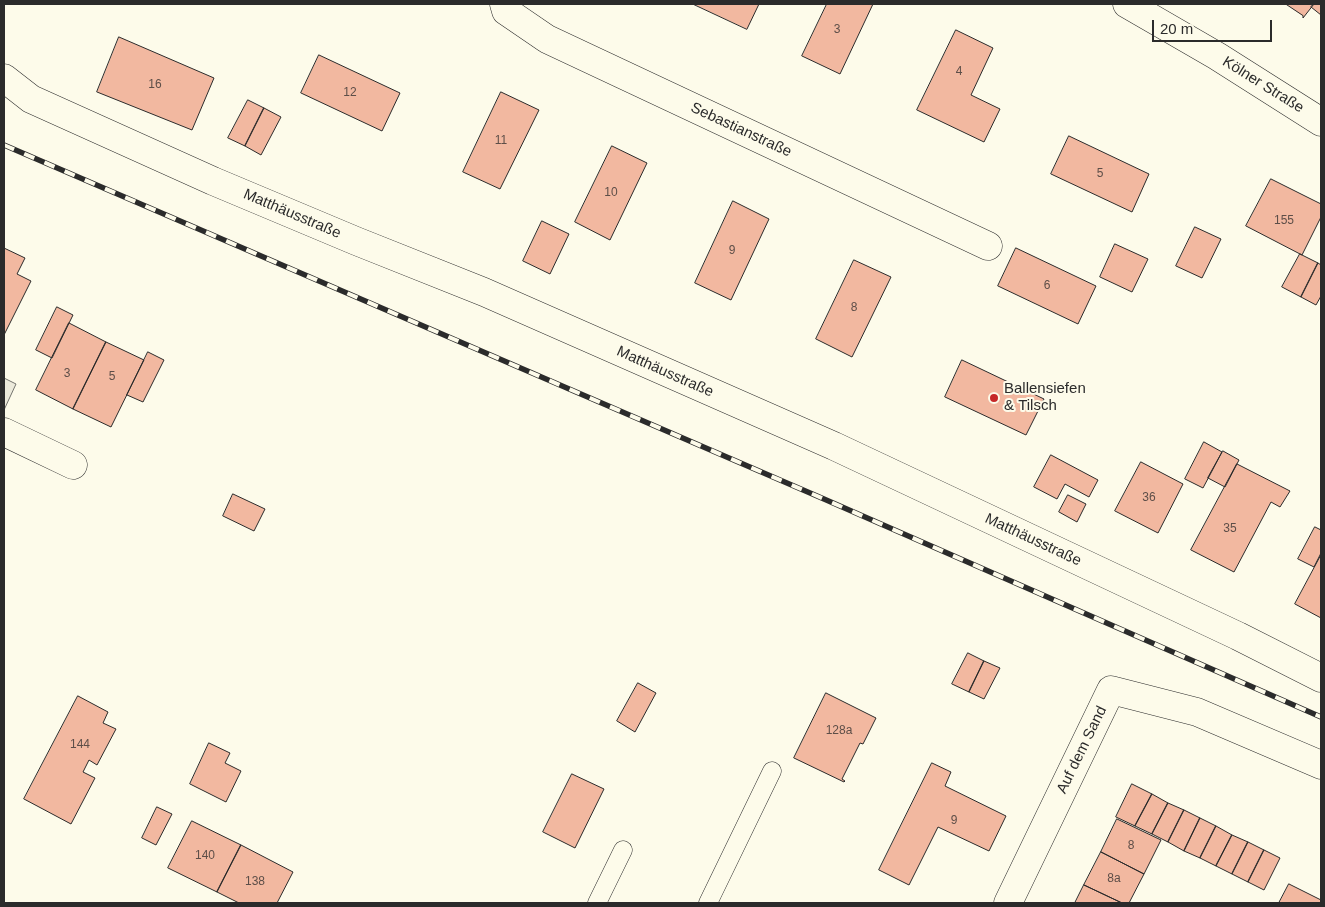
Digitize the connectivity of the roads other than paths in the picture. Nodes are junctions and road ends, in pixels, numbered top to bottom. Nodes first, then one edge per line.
1 (504, 4) edge
2 (1127, 4) edge
3 (4, 78) edge
4 (1321, 122) edge
5 (988, 246) dead end
6 (4, 432) edge
7 (73, 465) dead end
8 (1321, 678) edge
9 (1321, 765) edge
10 (772, 771) dead end
11 (623, 850) dead end
12 (597, 903) edge
13 (708, 903) edge
14 (1008, 903) edge

1 - 5 street, Sebastianstraße
2 - 4 street, Kölner Straße
3 - 8 street, Matthäusstraße
6 - 7 street
9 - 14 street, Auf dem Sand
10 - 13 lane
11 - 12 lane

